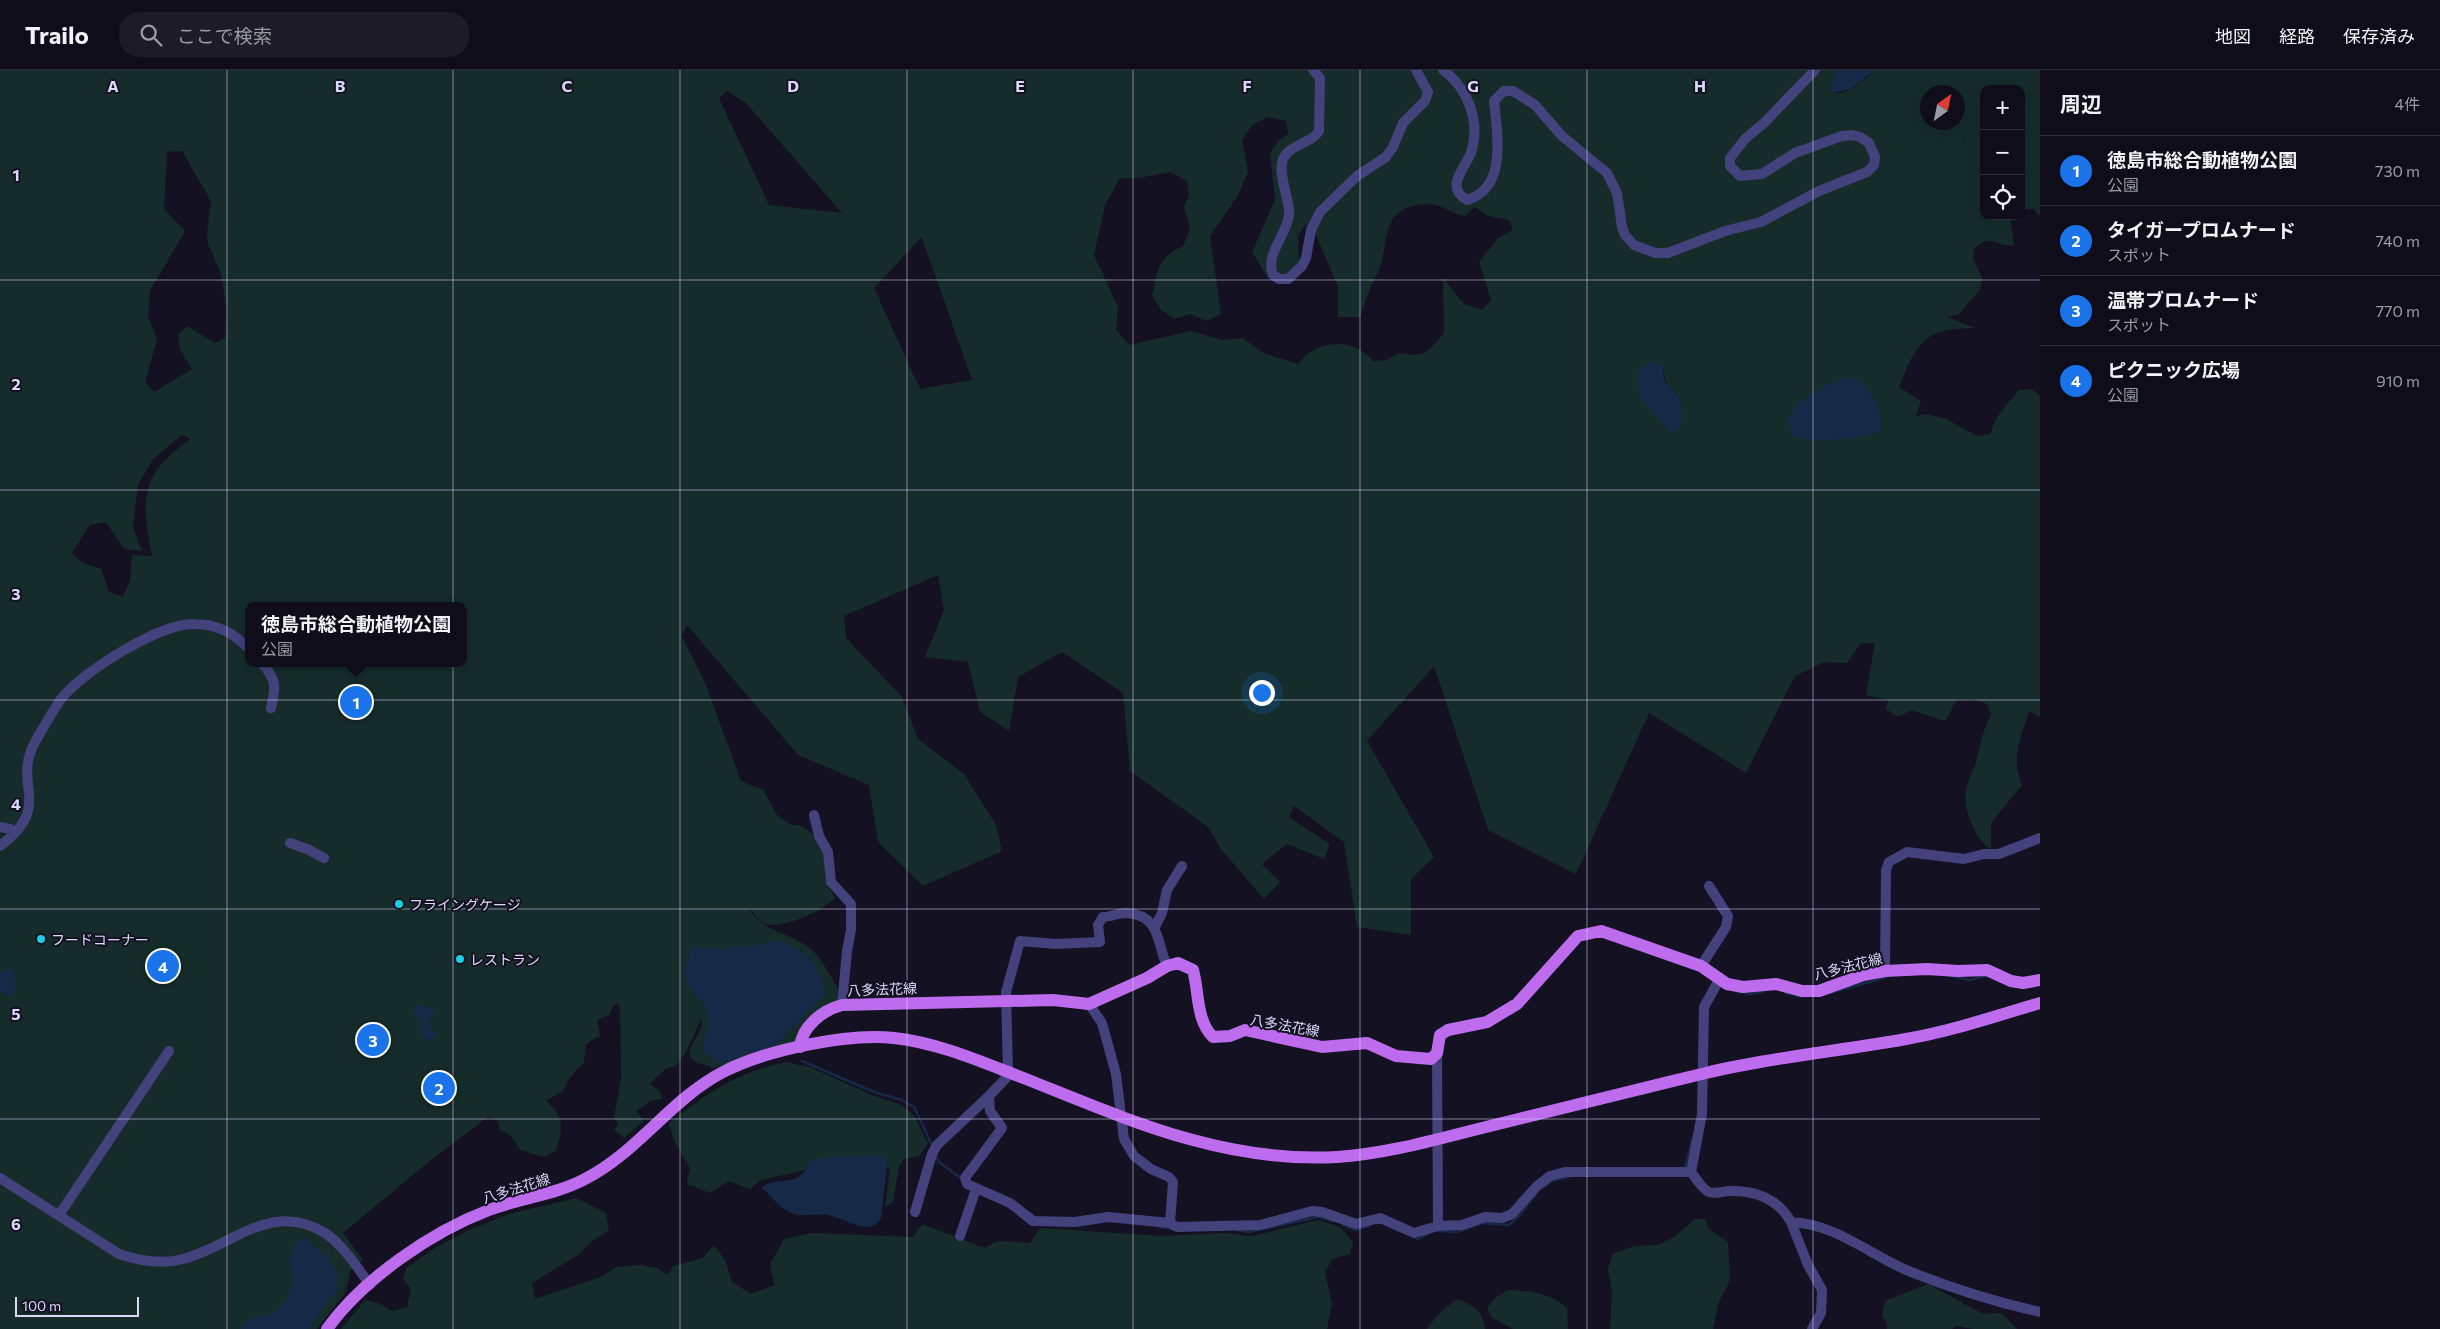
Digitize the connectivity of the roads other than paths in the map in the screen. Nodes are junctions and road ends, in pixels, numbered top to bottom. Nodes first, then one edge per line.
1 (1313, 70) edge
2 (1416, 70) edge
3 (1443, 70) edge
4 (1814, 70) edge
5 (245, 645) edge
6 (265, 667) edge
7 (271, 708) dead end
8 (814, 815) dead end
9 (0, 827) edge
10 (15, 833) junction
11 (2040, 838) edge
12 (290, 843) dead end
13 (0, 846) edge
14 (324, 858) dead end
15 (1182, 866) dead end
16 (1709, 886) dead end
17 (1155, 927) junction
18 (1167, 966) junction
19 (1700, 966) junction
20 (1885, 971) junction
21 (1720, 980) junction
22 (2040, 980) edge
23 (1005, 1002) junction
24 (2040, 1003) edge
25 (1089, 1004) junction
26 (842, 1005) junction
27 (800, 1046) junction
28 (169, 1051) dead end
29 (1437, 1053) junction
30 (1008, 1072) junction
31 (1704, 1073) junction
32 (989, 1096) junction
33 (1120, 1116) junction
34 (1438, 1139) junction
35 (1691, 1172) junction
36 (0, 1178) edge
37 (976, 1189) junction
38 (915, 1212) dead end
39 (59, 1215) junction
40 (1791, 1222) junction
41 (1170, 1223) junction
42 (1438, 1226) junction
43 (960, 1236) dead end
44 (370, 1284) junction
45 (2040, 1312) edge
46 (327, 1329) edge
47 (1812, 1329) edge

1 - 2 street
3 - 4 street
5 - 10 street
6 - 7 street
8 - 26 street
9 - 10 street
10 - 13 street
11 - 20 street
12 - 14 street
15 - 17 street
16 - 19 street
17 - 18 street
17 - 23 street
18 - 25 main road, 八多法花線
18 - 29 main road, 八多法花線
19 - 21 main road, 八多法花線
19 - 29 main road, 八多法花線
20 - 21 main road, 八多法花線
20 - 22 main road, 八多法花線
21 - 31 street
23 - 25 main road, 八多法花線
23 - 26 main road, 八多法花線
23 - 30 street
24 - 31 main road, 八多法花線
25 - 33 street
26 - 27 main road, 八多法花線
27 - 30 main road, 八多法花線
27 - 44 main road, 八多法花線
28 - 39 street
29 - 34 street
30 - 32 street
30 - 33 main road, 八多法花線
31 - 34 main road, 八多法花線
31 - 35 street
32 - 37 street
32 - 38 street
33 - 34 main road, 八多法花線
33 - 41 street
34 - 42 street
35 - 40 street
35 - 42 street
36 - 39 street
37 - 41 street
37 - 43 street
39 - 44 street
40 - 45 street
40 - 47 street
41 - 42 street
44 - 46 main road, 八多法花線

